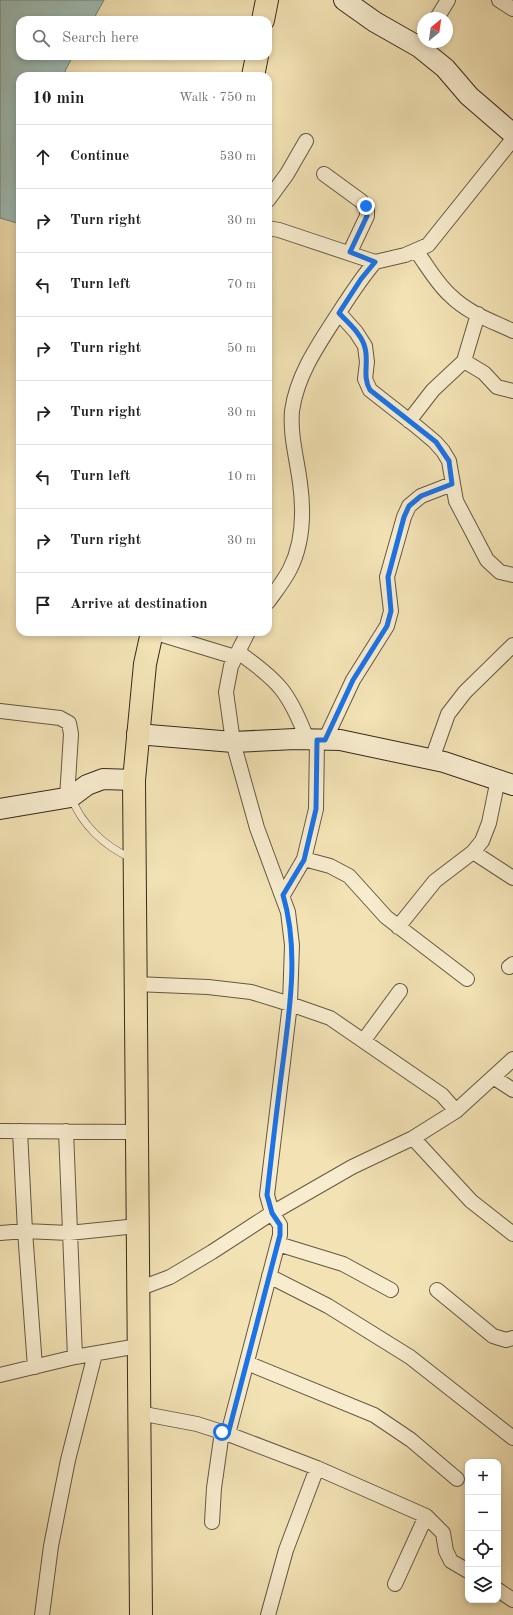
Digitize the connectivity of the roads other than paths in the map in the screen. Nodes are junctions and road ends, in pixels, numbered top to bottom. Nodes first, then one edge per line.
1 (267, 0) edge
2 (344, 0) edge
3 (448, 0) edge
4 (499, 0) edge
5 (513, 9) edge
6 (441, 12) edge
7 (265, 16) edge
8 (417, 42) edge
9 (425, 48) edge
10 (256, 60) edge
11 (254, 72) edge
12 (513, 134) edge
13 (513, 140) edge
14 (306, 141) dead end
15 (324, 174) dead end
16 (272, 195) edge
17 (272, 229) edge
18 (350, 252) junction
19 (417, 252) junction
20 (375, 262) junction
21 (339, 313) junction
22 (478, 314) junction
23 (513, 331) edge
24 (464, 361) junction
25 (513, 391) edge
26 (409, 421) junction
27 (452, 484) junction
28 (513, 575) edge
29 (272, 596) edge
30 (151, 636) edge
31 (167, 636) edge
32 (246, 636) edge
33 (513, 645) edge
34 (236, 654) junction
35 (0, 711) edge
36 (137, 734) junction
37 (316, 740) junction
38 (233, 742) junction
39 (432, 759) junction
40 (134, 780) junction
41 (506, 782) edge
42 (69, 797) junction
43 (0, 809) edge
44 (473, 852) junction
45 (134, 860) junction
46 (304, 860) junction
47 (513, 878) edge
48 (283, 895) junction
49 (398, 927) junction
50 (467, 979) dead end
51 (135, 984) junction
52 (400, 991) dead end
53 (290, 1004) junction
54 (364, 1040) junction
55 (513, 1059) edge
56 (493, 1077) junction
57 (513, 1090) edge
58 (456, 1111) junction
59 (0, 1131) edge
60 (20, 1131) junction
61 (66, 1132) junction
62 (136, 1132) junction
63 (413, 1138) junction
64 (272, 1213) junction
65 (137, 1226) junction
66 (25, 1231) junction
67 (0, 1233) edge
68 (69, 1233) junction
69 (513, 1234) edge
70 (278, 1244) junction
71 (269, 1276) junction
72 (138, 1289) junction
73 (391, 1290) dead end
74 (437, 1290) dead end
75 (513, 1338) edge
76 (138, 1346) junction
77 (95, 1354) junction
78 (75, 1357) junction
79 (247, 1363) junction
80 (35, 1367) junction
81 (0, 1375) edge
82 (139, 1413) junction
83 (225, 1433) junction
84 (513, 1438) edge
85 (317, 1468) junction
86 (457, 1479) dead end
87 (426, 1516) junction
88 (212, 1522) dead end
89 (465, 1569) edge
90 (395, 1584) dead end
91 (501, 1592) edge
92 (513, 1600) edge
93 (42, 1615) edge
94 (141, 1615) edge
95 (268, 1615) edge

1 - 7 highway
2 - 8 street
3 - 6 street
4 - 5 street
9 - 12 street
10 - 11 highway
13 - 19 street
14 - 16 street
15 - 18 street
17 - 18 street
18 - 20 street
19 - 20 street
19 - 22 street
20 - 21 street
21 - 26 street
21 - 29 street
22 - 23 street
22 - 24 street
24 - 25 street
24 - 26 street
26 - 27 street
27 - 28 street
27 - 37 street
30 - 36 highway
31 - 34 street
32 - 34 street
33 - 39 street
34 - 37 street
34 - 38 street
35 - 42 street
36 - 38 street
36 - 40 highway
37 - 38 street
37 - 39 street
37 - 46 street
38 - 48 street
39 - 41 street
40 - 42 street
40 - 45 highway
41 - 44 street
42 - 43 street
42 - 45 lane
44 - 47 street
44 - 49 street
45 - 51 highway
46 - 48 street
46 - 49 street
48 - 53 street
49 - 50 street
51 - 53 street
51 - 62 highway
52 - 54 street
53 - 54 street
53 - 64 street
54 - 58 street
55 - 56 street
56 - 57 street
56 - 58 street
58 - 63 street
59 - 60 street
60 - 61 street
60 - 66 street
61 - 62 street
61 - 68 street
62 - 65 highway
63 - 64 street
63 - 69 street
64 - 70 street
64 - 72 street
65 - 68 street
65 - 72 highway
66 - 67 street
66 - 68 street
66 - 80 street
68 - 78 street
70 - 71 street
70 - 73 street
71 - 79 street
71 - 84 street
72 - 76 highway
74 - 75 street
76 - 77 street
76 - 82 highway
77 - 78 street
77 - 93 street
78 - 80 street
79 - 83 street
79 - 86 street
80 - 81 street
82 - 83 street
82 - 94 highway
83 - 85 street
83 - 88 street
85 - 87 street
85 - 95 street
87 - 89 street
87 - 90 street
91 - 92 street

